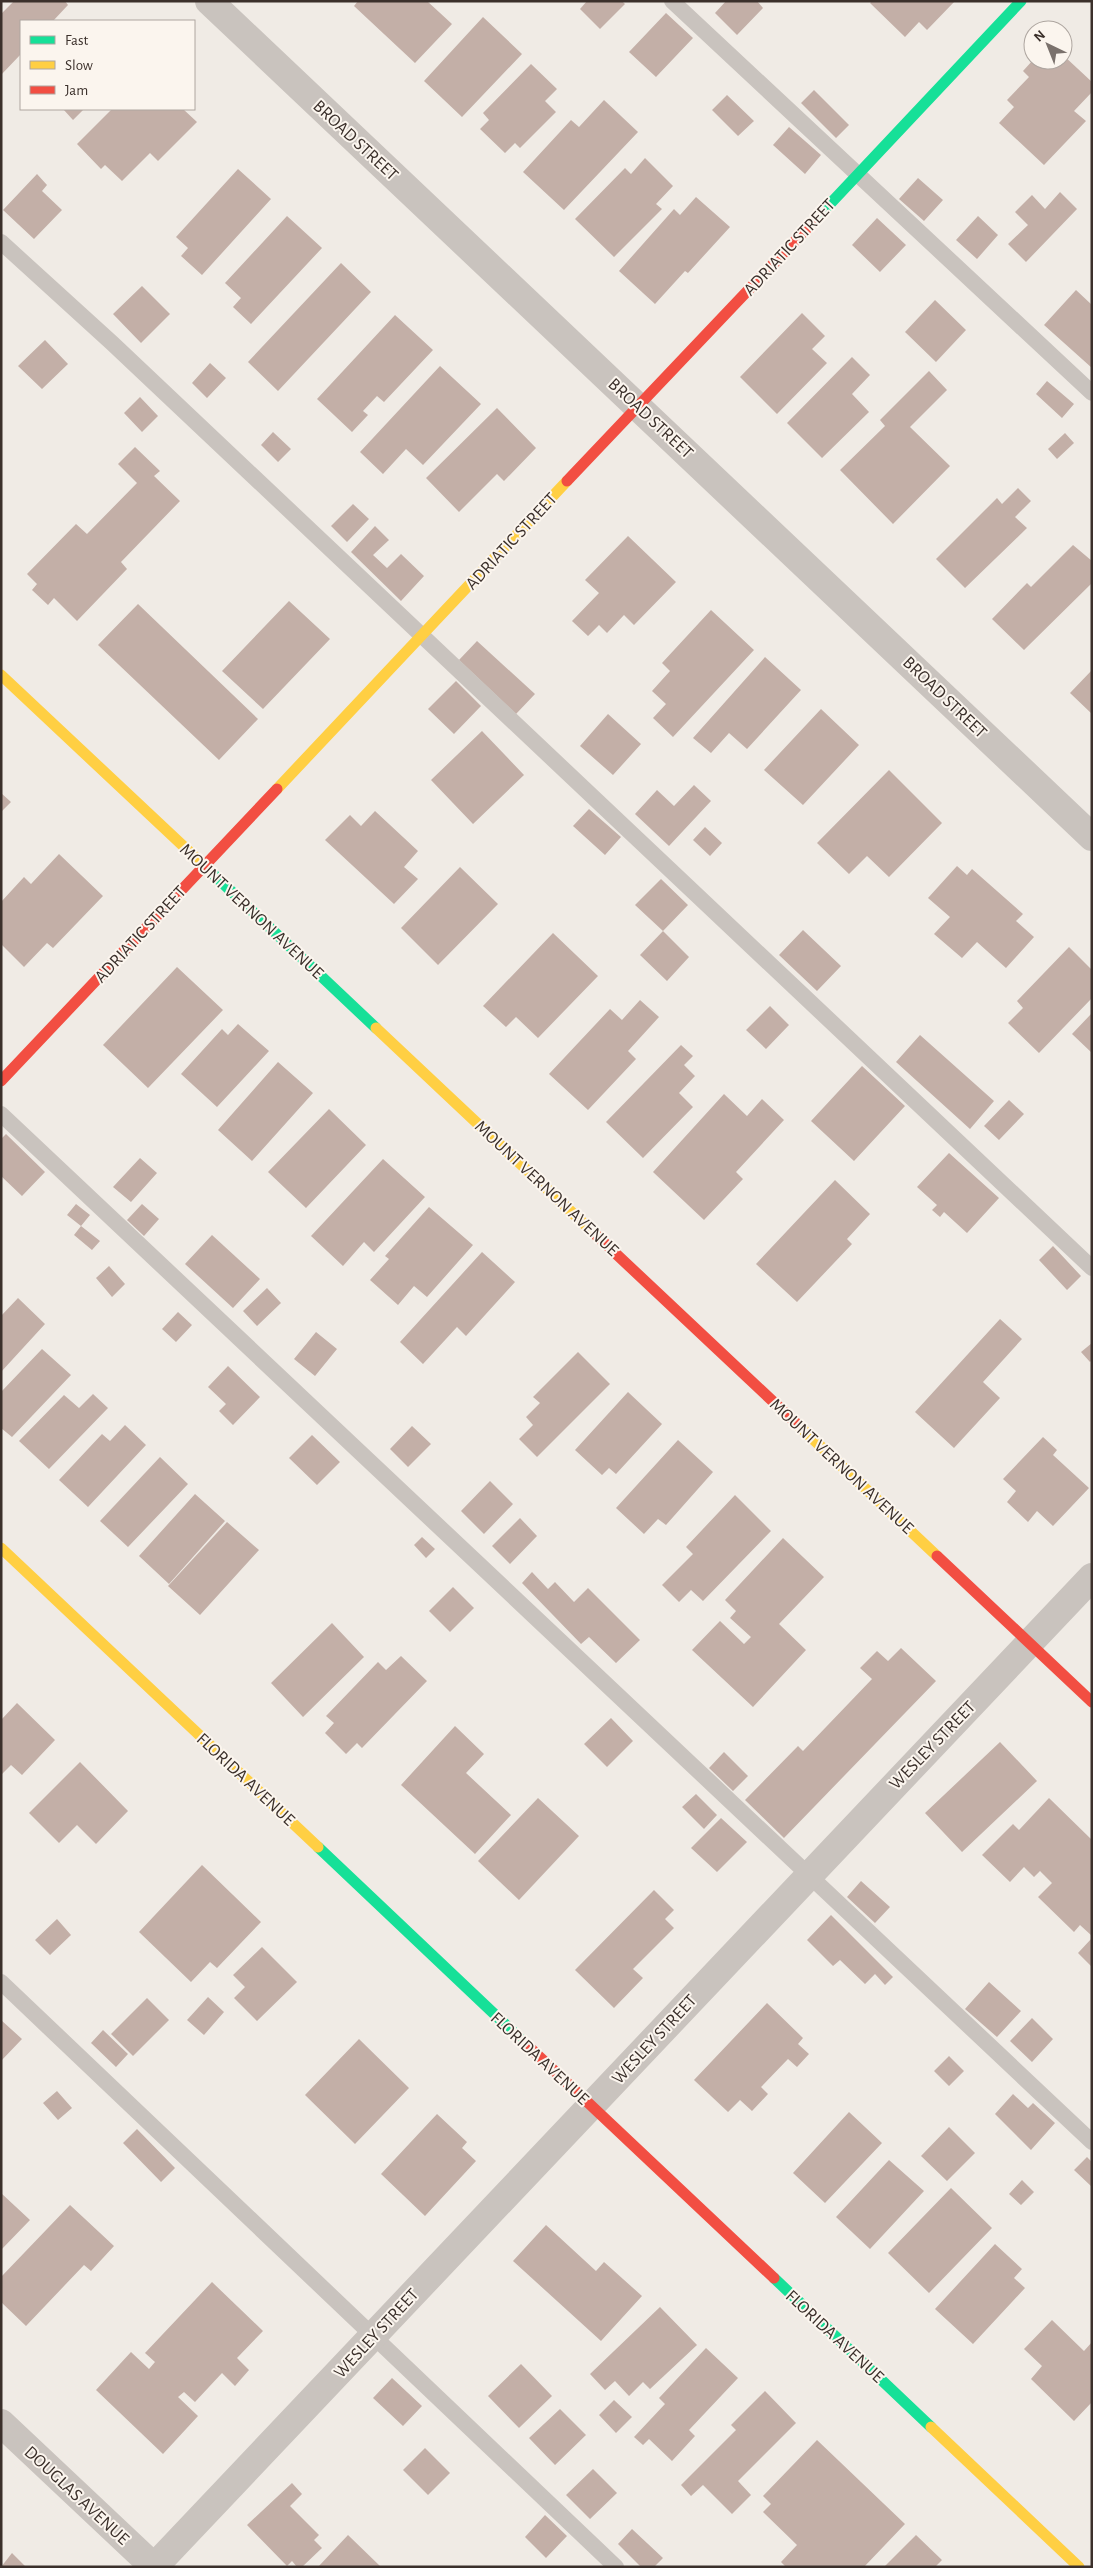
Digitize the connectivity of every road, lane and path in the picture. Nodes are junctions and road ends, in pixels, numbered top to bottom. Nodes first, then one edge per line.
1 (209, 1) edge
2 (672, 1) edge
3 (1021, 1) edge
4 (858, 175) junction
5 (1, 242) edge
6 (1092, 393) edge
7 (639, 406) junction
8 (421, 637) junction
9 (1, 675) edge
10 (1092, 837) edge
11 (204, 866) junction
12 (1, 1081) edge
13 (1, 1114) edge
14 (1092, 1268) edge
15 (1, 1548) edge
16 (1092, 1577) edge
17 (1030, 1643) junction
18 (1092, 1702) edge
19 (808, 1876) junction
20 (1, 1982) edge
21 (591, 2105) junction
22 (1092, 2142) edge
23 (373, 2336) junction
24 (1, 2423) edge
25 (154, 2567) edge
26 (616, 2567) edge
27 (1079, 2567) edge

1 - 7 street, BROAD STREET
2 - 4 lane
3 - 4 street, ADRIATIC STREET
4 - 6 lane
4 - 7 street, ADRIATIC STREET
5 - 8 lane
7 - 8 street, ADRIATIC STREET
7 - 10 street, BROAD STREET
8 - 11 street, ADRIATIC STREET
8 - 14 lane
9 - 11 street, MOUNT VERNON AVENUE
11 - 12 street, ADRIATIC STREET
11 - 17 street, MOUNT VERNON AVENUE
13 - 19 lane
15 - 21 street, FLORIDA AVENUE
16 - 17 street, WESLEY STREET
17 - 18 street, MOUNT VERNON AVENUE
17 - 19 street, WESLEY STREET
19 - 21 street, WESLEY STREET
19 - 22 lane
20 - 23 lane
21 - 23 street, WESLEY STREET
21 - 27 street, FLORIDA AVENUE
23 - 25 street, WESLEY STREET
23 - 26 lane
24 - 25 street, DOUGLAS AVENUE

